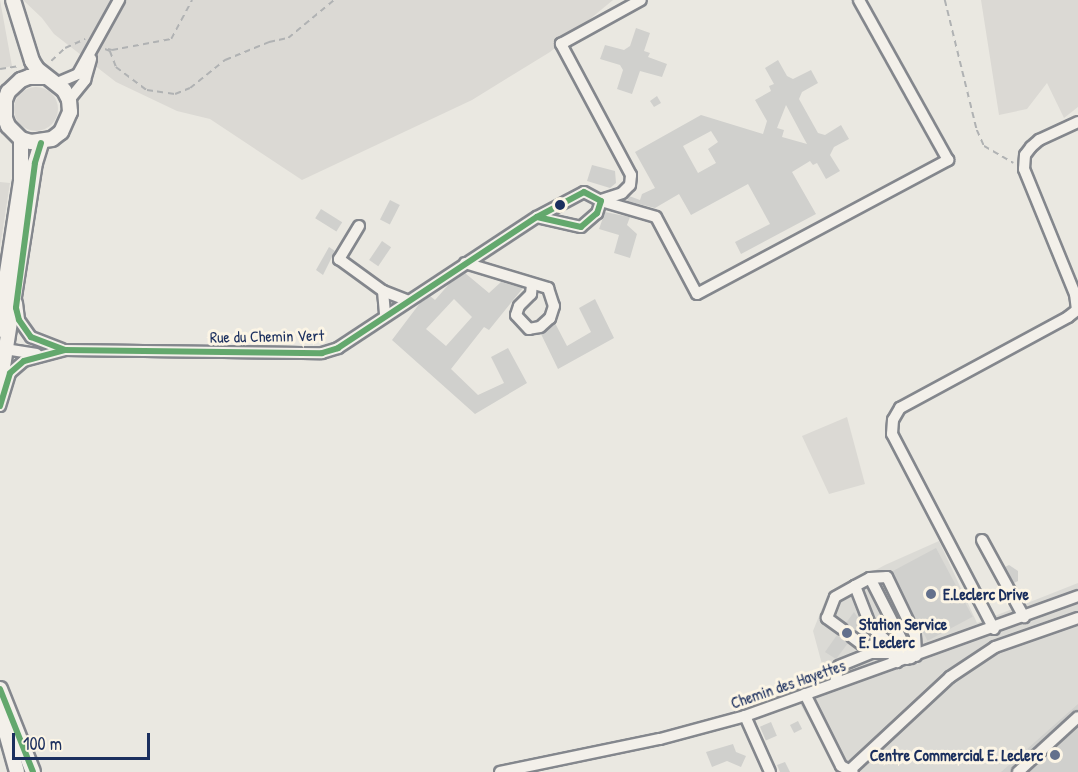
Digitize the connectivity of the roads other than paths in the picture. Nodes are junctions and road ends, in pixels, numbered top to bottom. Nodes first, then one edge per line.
1 (7, 0) edge
2 (13, 0) edge
3 (119, 0) edge
4 (641, 0) edge
5 (859, 0) edge
6 (95, 45) junction
7 (21, 80) junction
8 (51, 80) junction
9 (69, 100) junction
10 (1078, 122) edge
11 (21, 139) junction
12 (41, 143) junction
13 (601, 201) junction
14 (537, 217) junction
15 (358, 226) dead end
16 (465, 263) junction
17 (20, 269) junction
18 (532, 284) dead end
19 (383, 291) junction
20 (407, 300) junction
21 (2, 305) junction
22 (386, 315) junction
23 (0, 320) edge
24 (5, 349) junction
25 (65, 350) junction
26 (39, 354) junction
27 (0, 386) edge
28 (0, 406) edge
29 (982, 540) dead end
30 (855, 586) junction
31 (1078, 596) edge
32 (885, 607) junction
33 (902, 608) junction
34 (1024, 617) junction
35 (1078, 618) edge
36 (842, 628) dead end
37 (994, 629) junction
38 (852, 637) dead end
39 (891, 645) junction
40 (908, 658) junction
41 (835, 683) junction
42 (0, 689) edge
43 (805, 694) junction
44 (0, 712) edge
45 (745, 716) junction
46 (1078, 717) edge
47 (847, 770) edge
48 (17, 772) edge
49 (33, 772) edge
50 (500, 772) edge
51 (770, 772) edge
52 (1018, 772) edge

1 - 7 main road
2 - 8 main road
3 - 6 street
4 - 13 street
5 - 13 street
6 - 8 street
6 - 9 street
7 - 8 main road
7 - 11 main road
8 - 9 main road
9 - 12 main road
10 - 37 street
11 - 12 main road
11 - 21 main road
12 - 17 main road
13 - 14 street, Rue du Chemin Vert
13 - 14 street
14 - 16 street, Rue du Chemin Vert
15 - 19 street
16 - 18 street
16 - 20 street, Rue du Chemin Vert
17 - 24 main road
17 - 25 street
19 - 20 street
19 - 22 street
20 - 22 street, Rue du Chemin Vert
21 - 23 main road
21 - 24 main road
22 - 25 street, Rue du Chemin Vert
24 - 26 street
24 - 27 main road
25 - 26 street
26 - 28 street
29 - 34 street
30 - 32 street
30 - 36 street
30 - 39 street
31 - 34 street, Chemin des Hayettes
32 - 33 street
32 - 33 street
32 - 33 street
32 - 33 street
32 - 40 street
33 - 40 street
34 - 37 street, Chemin des Hayettes
35 - 47 street
37 - 40 street, Chemin des Hayettes
38 - 39 street
39 - 40 street
40 - 41 street, Chemin des Hayettes
40 - 41 street
41 - 43 street, Chemin des Hayettes
42 - 49 main road
43 - 45 street, Chemin des Hayettes
43 - 47 street
44 - 48 main road
45 - 50 street, Chemin des Hayettes
45 - 51 street
46 - 52 street

